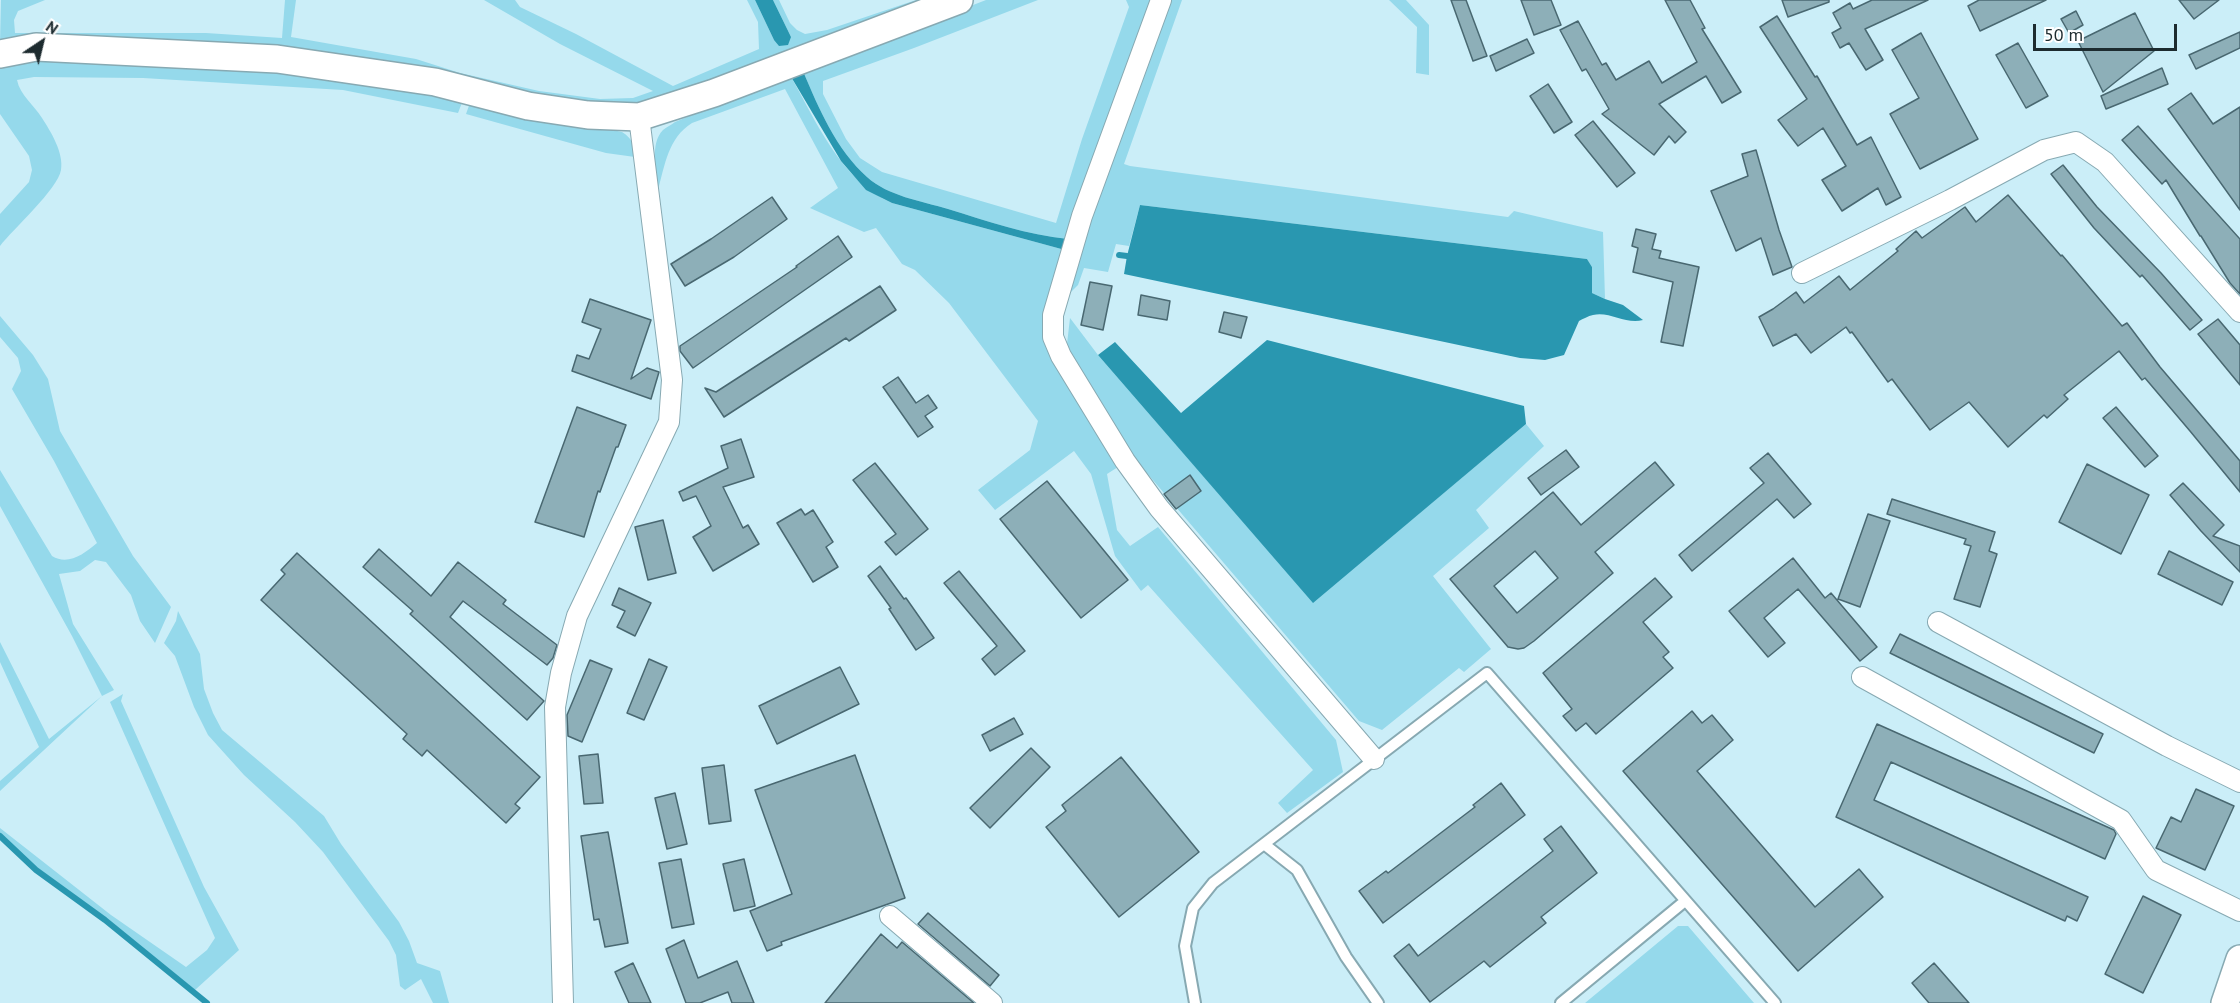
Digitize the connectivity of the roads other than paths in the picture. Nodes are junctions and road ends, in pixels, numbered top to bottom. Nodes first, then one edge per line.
1 (959, 0) edge
2 (1161, 0) edge
3 (0, 54) edge
4 (639, 117) junction
5 (1802, 273) dead end
6 (2240, 312) edge
7 (1938, 622) dead end
8 (1862, 677) dead end
9 (1374, 759) junction
10 (2240, 782) edge
11 (1264, 844) junction
12 (1685, 901) junction
13 (2240, 911) edge
14 (890, 916) dead end
15 (2240, 959) edge
16 (563, 1003) edge
17 (992, 1003) edge
18 (1195, 1003) edge
19 (1378, 1003) edge
20 (1561, 1003) edge
21 (1775, 1003) edge
22 (2225, 1003) edge

1 - 4 main road
2 - 9 street
3 - 4 main road
4 - 16 street
5 - 6 street
7 - 10 street
8 - 13 street
9 - 11 lane
9 - 12 lane
11 - 18 lane
11 - 19 lane
12 - 20 lane
12 - 21 lane
14 - 17 street
15 - 22 main road

